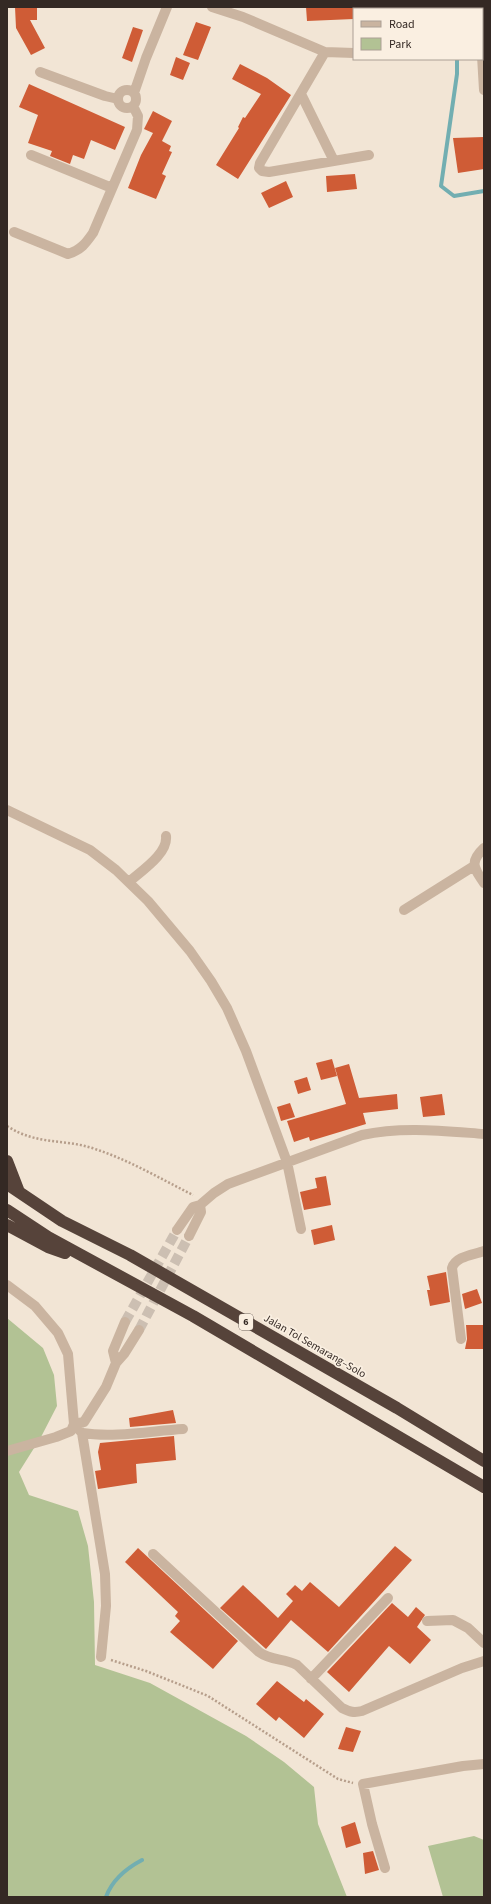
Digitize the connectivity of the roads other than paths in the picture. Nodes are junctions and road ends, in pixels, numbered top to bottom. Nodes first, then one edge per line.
1 (167, 7) edge
2 (212, 7) edge
3 (325, 52) junction
4 (353, 53) edge
5 (482, 60) edge
6 (40, 72) dead end
7 (484, 90) edge
8 (134, 93) junction
9 (301, 94) junction
10 (118, 99) junction
11 (133, 106) junction
12 (31, 155) dead end
13 (369, 155) dead end
14 (334, 161) junction
15 (112, 188) junction
16 (14, 232) dead end
17 (7, 810) edge
18 (166, 836) dead end
19 (484, 848) edge
20 (474, 866) junction
21 (129, 882) junction
22 (484, 883) edge
23 (404, 910) dead end
24 (484, 1134) edge
25 (7, 1161) edge
26 (287, 1162) junction
27 (7, 1184) edge
28 (20, 1192) junction
29 (202, 1202) junction
30 (7, 1210) edge
31 (7, 1225) edge
32 (301, 1229) dead end
33 (177, 1230) tunnel mouth
34 (189, 1236) tunnel mouth
35 (484, 1251) edge
36 (98, 1265) junction
37 (7, 1285) edge
38 (125, 1322) tunnel mouth
39 (139, 1330) tunnel mouth
40 (461, 1339) dead end
41 (116, 1363) junction
42 (74, 1424) junction
43 (183, 1429) dead end
44 (82, 1433) junction
45 (7, 1451) edge
46 (484, 1462) edge
47 (484, 1487) edge
48 (153, 1554) dead end
49 (388, 1598) dead end
50 (427, 1621) dead end
51 (484, 1643) edge
52 (101, 1656) road end
53 (484, 1660) edge
54 (311, 1679) junction
55 (484, 1764) edge
56 (385, 1868) dead end

1 - 8 street
2 - 3 street
3 - 4 street
3 - 9 street
5 - 7 street
6 - 10 street
8 - 10 street
8 - 11 street
9 - 14 street
9 - 14 street
10 - 11 street
11 - 15 street
12 - 15 street
13 - 14 street
15 - 16 street
17 - 21 street
18 - 21 street
19 - 20 street
20 - 22 street
20 - 23 street
21 - 26 street
24 - 26 street
25 - 28 highway
26 - 29 street
26 - 32 street
27 - 28 highway, Jalan Tol Semarang–Solo / 6
28 - 46 highway, Jalan Tol Semarang–Solo / 6
29 - 33 street
29 - 34 street
30 - 36 highway, 6
31 - 36 highway
35 - 40 street
36 - 47 highway, 6
37 - 42 street
38 - 41 street
39 - 41 street
41 - 42 street
42 - 44 street
42 - 45 street
43 - 44 street
44 - 52 street
48 - 54 street
49 - 54 street
50 - 51 street
53 - 54 street
55 - 56 street

